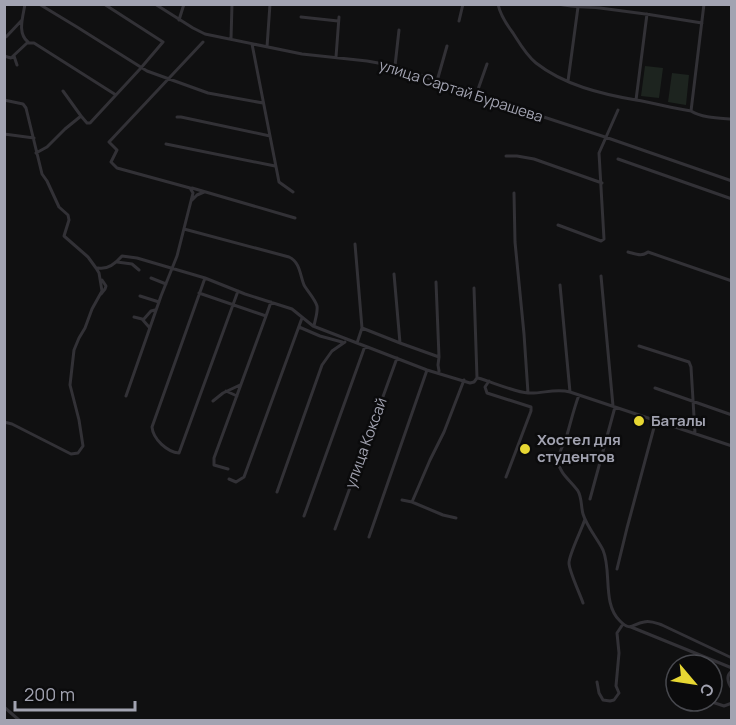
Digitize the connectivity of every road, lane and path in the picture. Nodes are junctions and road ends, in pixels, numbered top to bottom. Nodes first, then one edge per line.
1 (25, 4) edge
2 (39, 4) edge
3 (104, 4) edge
4 (155, 4) edge
5 (184, 4) edge
6 (231, 4) edge
7 (270, 4) edge
8 (463, 4) edge
9 (498, 4) edge
10 (558, 4) edge
11 (704, 4) edge
12 (578, 7) junction
13 (647, 14) junction
14 (301, 17) dead end
15 (23, 19) junction
16 (179, 20) junction
17 (459, 21) dead end
18 (702, 23) junction
19 (399, 30) dead end
20 (4, 37) edge
21 (231, 39) junction
22 (28, 42) junction
23 (203, 42) dead end
24 (252, 44) junction
25 (447, 46) dead end
26 (267, 47) junction
27 (4, 56) edge
28 (14, 56) junction
29 (336, 57) junction
30 (487, 64) dead end
31 (17, 65) dead end
32 (395, 66) junction
33 (140, 69) junction
34 (168, 80) junction
35 (437, 81) junction
36 (568, 81) junction
37 (63, 92) dead end
38 (116, 95) junction
39 (476, 95) junction
40 (4, 100) edge
41 (636, 100) junction
42 (263, 103) junction
43 (618, 110) dead end
44 (691, 111) junction
45 (81, 116) junction
46 (177, 117) dead end
47 (732, 119) edge
48 (4, 134) edge
49 (270, 136) junction
50 (605, 137) junction
51 (34, 138) junction
52 (166, 144) dead end
53 (36, 153) junction
54 (506, 156) dead end
55 (618, 159) dead end
56 (275, 166) junction
57 (732, 181) edge
58 (602, 183) junction
59 (190, 188) junction
60 (206, 192) junction
61 (293, 192) dead end
62 (514, 193) dead end
63 (732, 199) edge
64 (191, 201) junction
65 (295, 218) dead end
66 (558, 225) dead end
67 (184, 229) junction
68 (355, 244) dead end
69 (628, 252) dead end
70 (117, 262) junction
71 (96, 268) junction
72 (172, 268) junction
73 (139, 270) dead end
74 (394, 274) dead end
75 (601, 276) dead end
76 (151, 278) dead end
77 (205, 278) junction
78 (732, 281) edge
79 (436, 282) dead end
80 (166, 284) junction
81 (560, 285) dead end
82 (474, 288) dead end
83 (238, 291) junction
84 (199, 294) junction
85 (140, 296) dead end
86 (159, 302) junction
87 (271, 302) junction
88 (233, 305) junction
89 (156, 310) junction
90 (266, 316) junction
91 (134, 317) dead end
92 (302, 318) junction
93 (143, 320) junction
94 (313, 326) junction
95 (299, 327) junction
96 (150, 328) junction
97 (362, 328) junction
98 (347, 341) junction
99 (357, 343) junction
100 (400, 343) junction
101 (365, 346) junction
102 (639, 346) dead end
103 (439, 357) junction
104 (397, 358) junction
105 (427, 370) junction
106 (440, 373) junction
107 (477, 378) junction
108 (464, 380) junction
109 (489, 381) junction
110 (241, 384) junction
111 (655, 388) dead end
112 (226, 392) junction
113 (570, 392) junction
114 (528, 393) junction
115 (579, 395) junction
116 (126, 396) dead end
117 (237, 396) junction
118 (213, 401) dead end
119 (693, 401) junction
120 (614, 406) junction
121 (732, 415) edge
122 (656, 420) junction
123 (4, 422) edge
124 (695, 434) junction
125 (732, 446) edge
126 (228, 469) dead end
127 (506, 477) dead end
128 (229, 479) dead end
129 (277, 492) dead end
130 (590, 499) dead end
131 (402, 500) dead end
132 (412, 502) junction
133 (304, 516) dead end
134 (456, 518) dead end
135 (585, 519) junction
136 (335, 529) dead end
137 (369, 537) dead end
138 (617, 569) dead end
139 (583, 603) dead end
140 (623, 624) junction
141 (631, 627) junction
142 (732, 658) edge
143 (732, 670) edge
144 (597, 682) dead end
145 (732, 689) edge
146 (4, 707) edge
147 (19, 720) edge

1 - 15 street
2 - 33 street
3 - 33 street
4 - 16 street, улица Сартай Бурашева
5 - 16 street
6 - 21 street
7 - 26 street
8 - 17 street
9 - 36 street
10 - 12 street
11 - 18 street
12 - 13 street
12 - 36 street
13 - 18 street
13 - 41 street
14 - 29 street
15 - 20 street
15 - 22 street
16 - 21 street, улица Сартай Бурашева
18 - 44 street
19 - 32 street
21 - 24 street, улица Сартай Бурашева
22 - 28 street
22 - 38 street
23 - 34 street
24 - 26 street, улица Сартай Бурашева
24 - 42 street
25 - 35 street
26 - 29 street, улица Сартай Бурашева
27 - 28 street
28 - 31 street
29 - 32 street, улица Сартай Бурашева
30 - 39 street
32 - 35 street, улица Сартай Бурашева
33 - 34 street
33 - 38 street
34 - 42 street
34 - 59 street
35 - 39 street, улица Сартай Бурашева
36 - 41 street
37 - 45 street
38 - 45 street
39 - 50 street, улица Сартай Бурашева
40 - 51 street
41 - 44 street
42 - 49 street
43 - 50 street
44 - 47 street
45 - 53 street
46 - 49 street
48 - 51 street
49 - 56 street
50 - 57 street, улица Сартай Бурашева
50 - 58 street
51 - 53 street
52 - 56 street
53 - 71 street
54 - 58 street
55 - 63 street
56 - 61 street
58 - 66 street
59 - 60 street
59 - 64 street
60 - 64 street
60 - 65 street
62 - 114 street
64 - 67 street
67 - 72 street
67 - 94 street
68 - 97 street
69 - 78 street
70 - 71 street
70 - 72 street
70 - 73 street
71 - 123 street
72 - 77 street
72 - 80 street
74 - 100 street
75 - 120 street
76 - 80 street
77 - 83 street
77 - 84 street
79 - 103 street
80 - 86 street
81 - 113 street
82 - 107 street
83 - 87 street
83 - 88 street
84 - 88 street
84 - 88 street
85 - 86 street
86 - 89 street
87 - 90 street
87 - 92 street
88 - 90 street
89 - 93 street
89 - 96 street
90 - 110 street
91 - 93 street
92 - 94 street
92 - 95 street
93 - 96 street
94 - 98 street
95 - 98 street
95 - 128 street
96 - 116 street
97 - 99 street
97 - 100 street
98 - 99 street
98 - 129 street
99 - 101 street
100 - 103 street
101 - 104 street
101 - 133 street
102 - 119 street
103 - 106 street
104 - 105 street
104 - 136 street, улица Коксай
105 - 106 street
105 - 137 street
106 - 108 street
107 - 108 street
107 - 109 street
108 - 132 street
109 - 114 street
109 - 127 street
110 - 112 street
110 - 117 street
111 - 119 street
112 - 117 street
112 - 118 street
113 - 114 street
113 - 115 street
115 - 120 street
115 - 135 street
117 - 126 street
119 - 121 street
119 - 124 street
120 - 122 street
120 - 130 street
122 - 124 street
122 - 138 street
124 - 125 street
131 - 132 street
132 - 134 street
135 - 139 street
135 - 140 street
140 - 141 street
140 - 144 street
141 - 142 street
141 - 143 street
143 - 145 street
146 - 147 street

